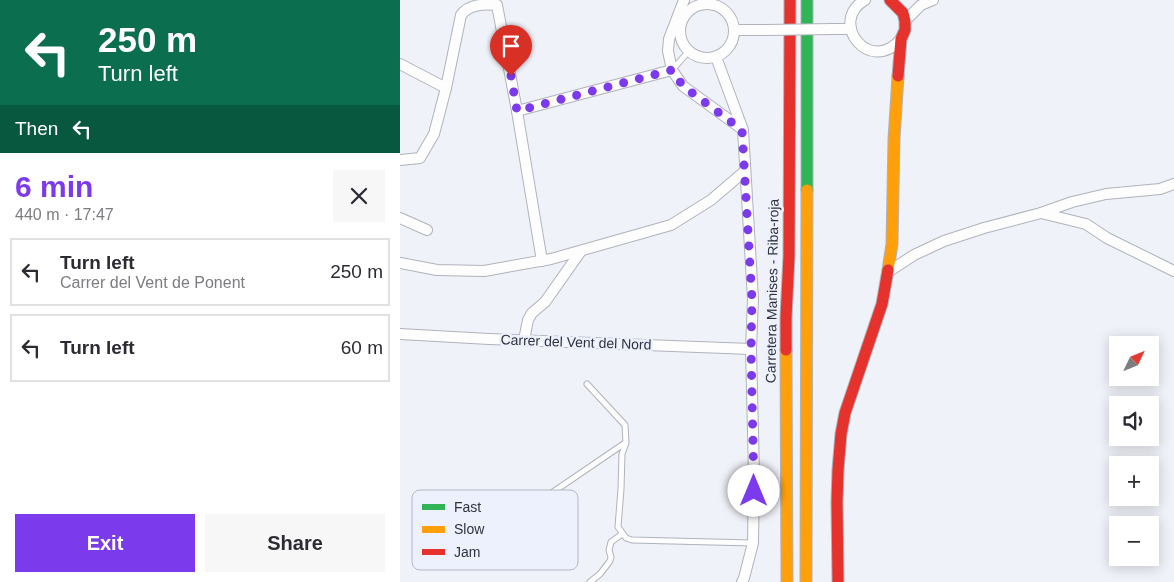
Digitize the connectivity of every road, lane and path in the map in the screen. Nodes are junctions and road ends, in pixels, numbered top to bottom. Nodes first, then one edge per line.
1 (684, 0) edge
2 (790, 0) edge
3 (807, 0) edge
4 (866, 0) edge
5 (890, 0) edge
6 (933, 0) edge
7 (721, 4) edge
8 (905, 21) junction
9 (851, 29) junction
10 (734, 30) junction
11 (901, 38) junction
12 (689, 51) junction
13 (716, 57) junction
14 (400, 64) edge
15 (672, 70) junction
16 (446, 88) junction
17 (517, 111) junction
18 (742, 130) junction
19 (400, 160) edge
20 (745, 170) junction
21 (1174, 184) edge
22 (1041, 213) junction
23 (400, 218) edge
24 (427, 230) dead end
25 (581, 251) junction
26 (542, 261) junction
27 (400, 263) edge
28 (1174, 271) edge
29 (888, 272) junction
30 (400, 334) edge
31 (524, 340) junction
32 (751, 349) junction
33 (587, 384) dead end
34 (626, 443) junction
35 (556, 490) edge
36 (622, 534) junction
37 (753, 543) junction
38 (590, 582) edge
39 (742, 582) edge
40 (787, 582) edge
41 (806, 582) edge
42 (838, 582) edge

1 - 15 street
2 - 40 main road, Carretera Manises - Riba-roja
3 - 41 main road
4 - 9 street
5 - 8 main road
6 - 8 street
7 - 10 street
7 - 12 street
8 - 11 main road
9 - 10 street, bridge
9 - 11 street
10 - 13 street
11 - 29 main road
12 - 13 street
12 - 15 lane
13 - 18 street
14 - 16 street
15 - 17 street
15 - 18 street
16 - 17 street
16 - 19 street
17 - 26 street
18 - 20 street
20 - 25 street
20 - 32 street
21 - 22 street
22 - 28 street
22 - 29 street
23 - 24 street
25 - 26 street
25 - 31 street
26 - 27 street
29 - 42 main road
30 - 31 street, Carrer del Vent del Nord
31 - 32 street, Carrer del Vent del Nord
32 - 37 street
33 - 34 lane
34 - 35 lane
34 - 36 lane
36 - 37 lane
36 - 38 lane
37 - 39 street

